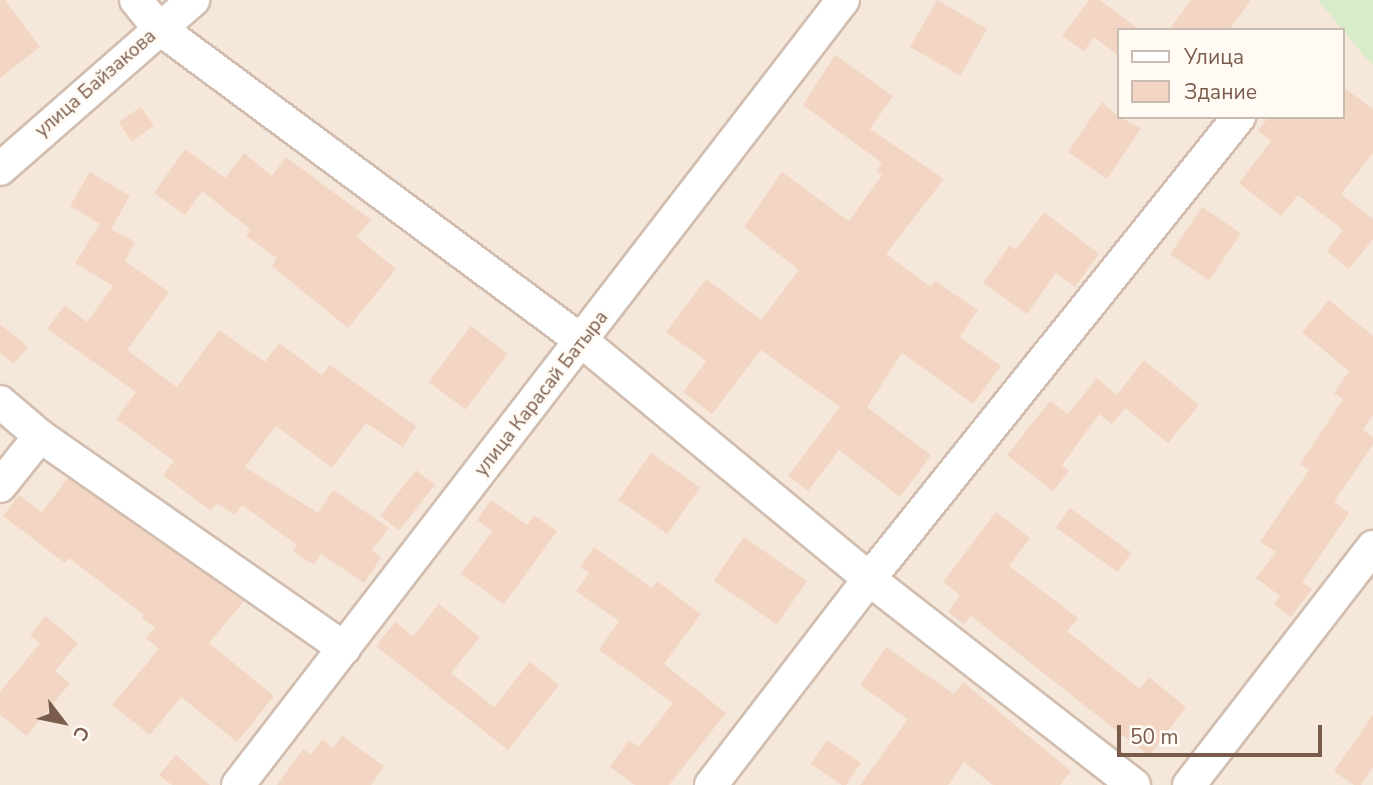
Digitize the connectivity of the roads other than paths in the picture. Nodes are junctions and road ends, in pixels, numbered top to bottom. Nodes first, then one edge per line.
1 (136, 0) edge
2 (192, 0) edge
3 (842, 0) edge
4 (159, 28) junction
5 (1237, 119) edge
6 (0, 169) edge
7 (583, 342) junction
8 (0, 402) edge
9 (40, 436) junction
10 (0, 486) edge
11 (1373, 547) edge
12 (869, 579) junction
13 (344, 648) junction
14 (238, 785) edge
15 (711, 785) edge
16 (1134, 785) edge
17 (1189, 785) edge

1 - 4 street
2 - 4 street, улица Байзакова
3 - 7 street, улица Карасай Батыра
4 - 6 street, улица Байзакова
4 - 7 street
5 - 12 street
7 - 12 street
7 - 13 street, улица Карасай Батыра
8 - 9 street
9 - 10 street
9 - 13 street
11 - 17 street
12 - 15 street
12 - 16 street
13 - 14 street, улица Карасай Батыра

